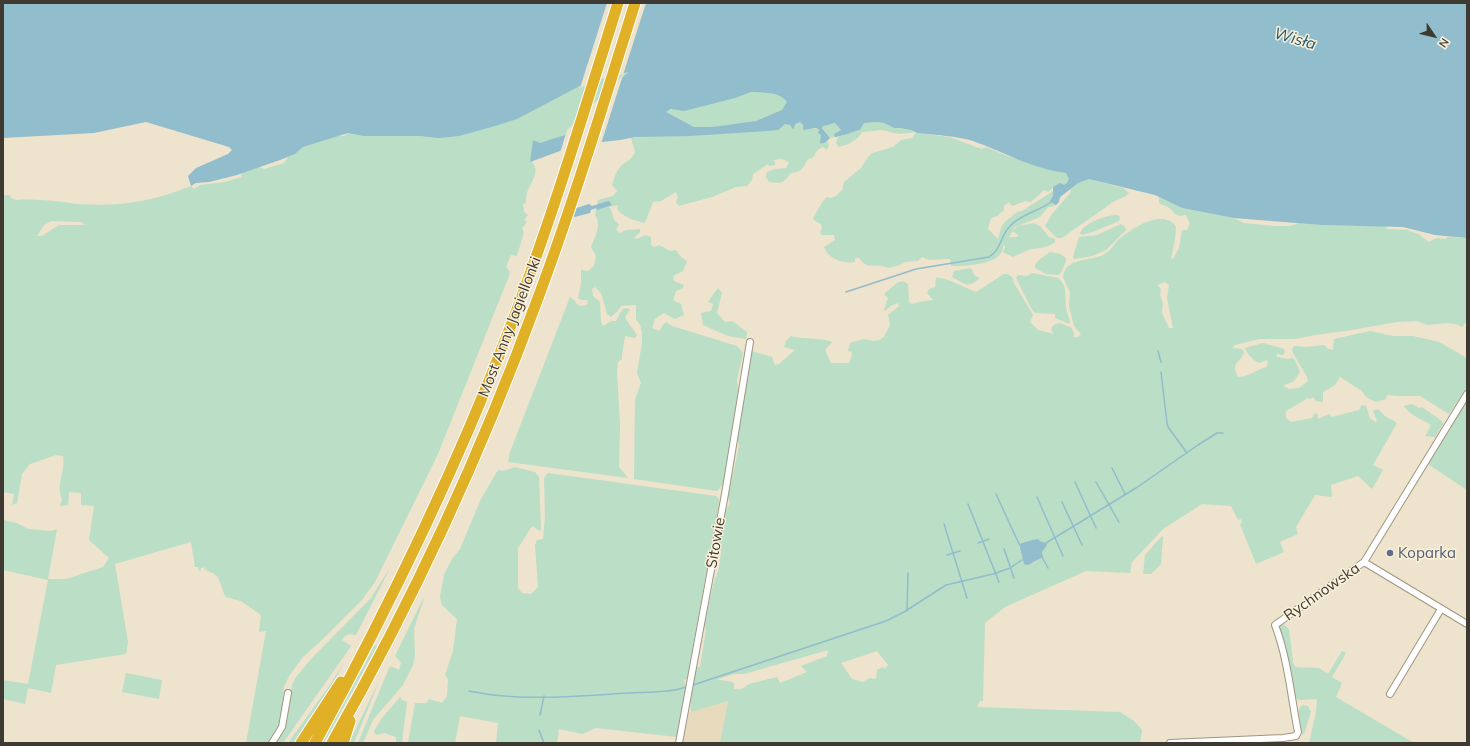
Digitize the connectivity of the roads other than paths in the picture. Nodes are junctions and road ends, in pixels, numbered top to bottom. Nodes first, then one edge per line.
1 (618, 3) edge
2 (635, 3) edge
3 (750, 342) dead end
4 (1467, 394) edge
5 (1364, 562) junction
6 (1441, 609) junction
7 (1467, 624) edge
8 (369, 642) junction
9 (288, 694) dead end
10 (359, 694) junction
11 (1390, 694) dead end
12 (272, 743) edge
13 (300, 743) edge
14 (315, 743) edge
15 (332, 743) edge
16 (343, 743) edge
17 (679, 743) edge
18 (1170, 743) edge

1 - 8 highway, Most Anny Jagiellonki
2 - 10 highway, Most Anny Jagiellonki
3 - 17 street, Sitowie
4 - 5 street, Rychnowska
5 - 6 street
5 - 18 street, Rychnowska
6 - 7 street
6 - 11 street
8 - 13 highway
8 - 14 highway
9 - 12 street
10 - 15 highway
10 - 16 highway

